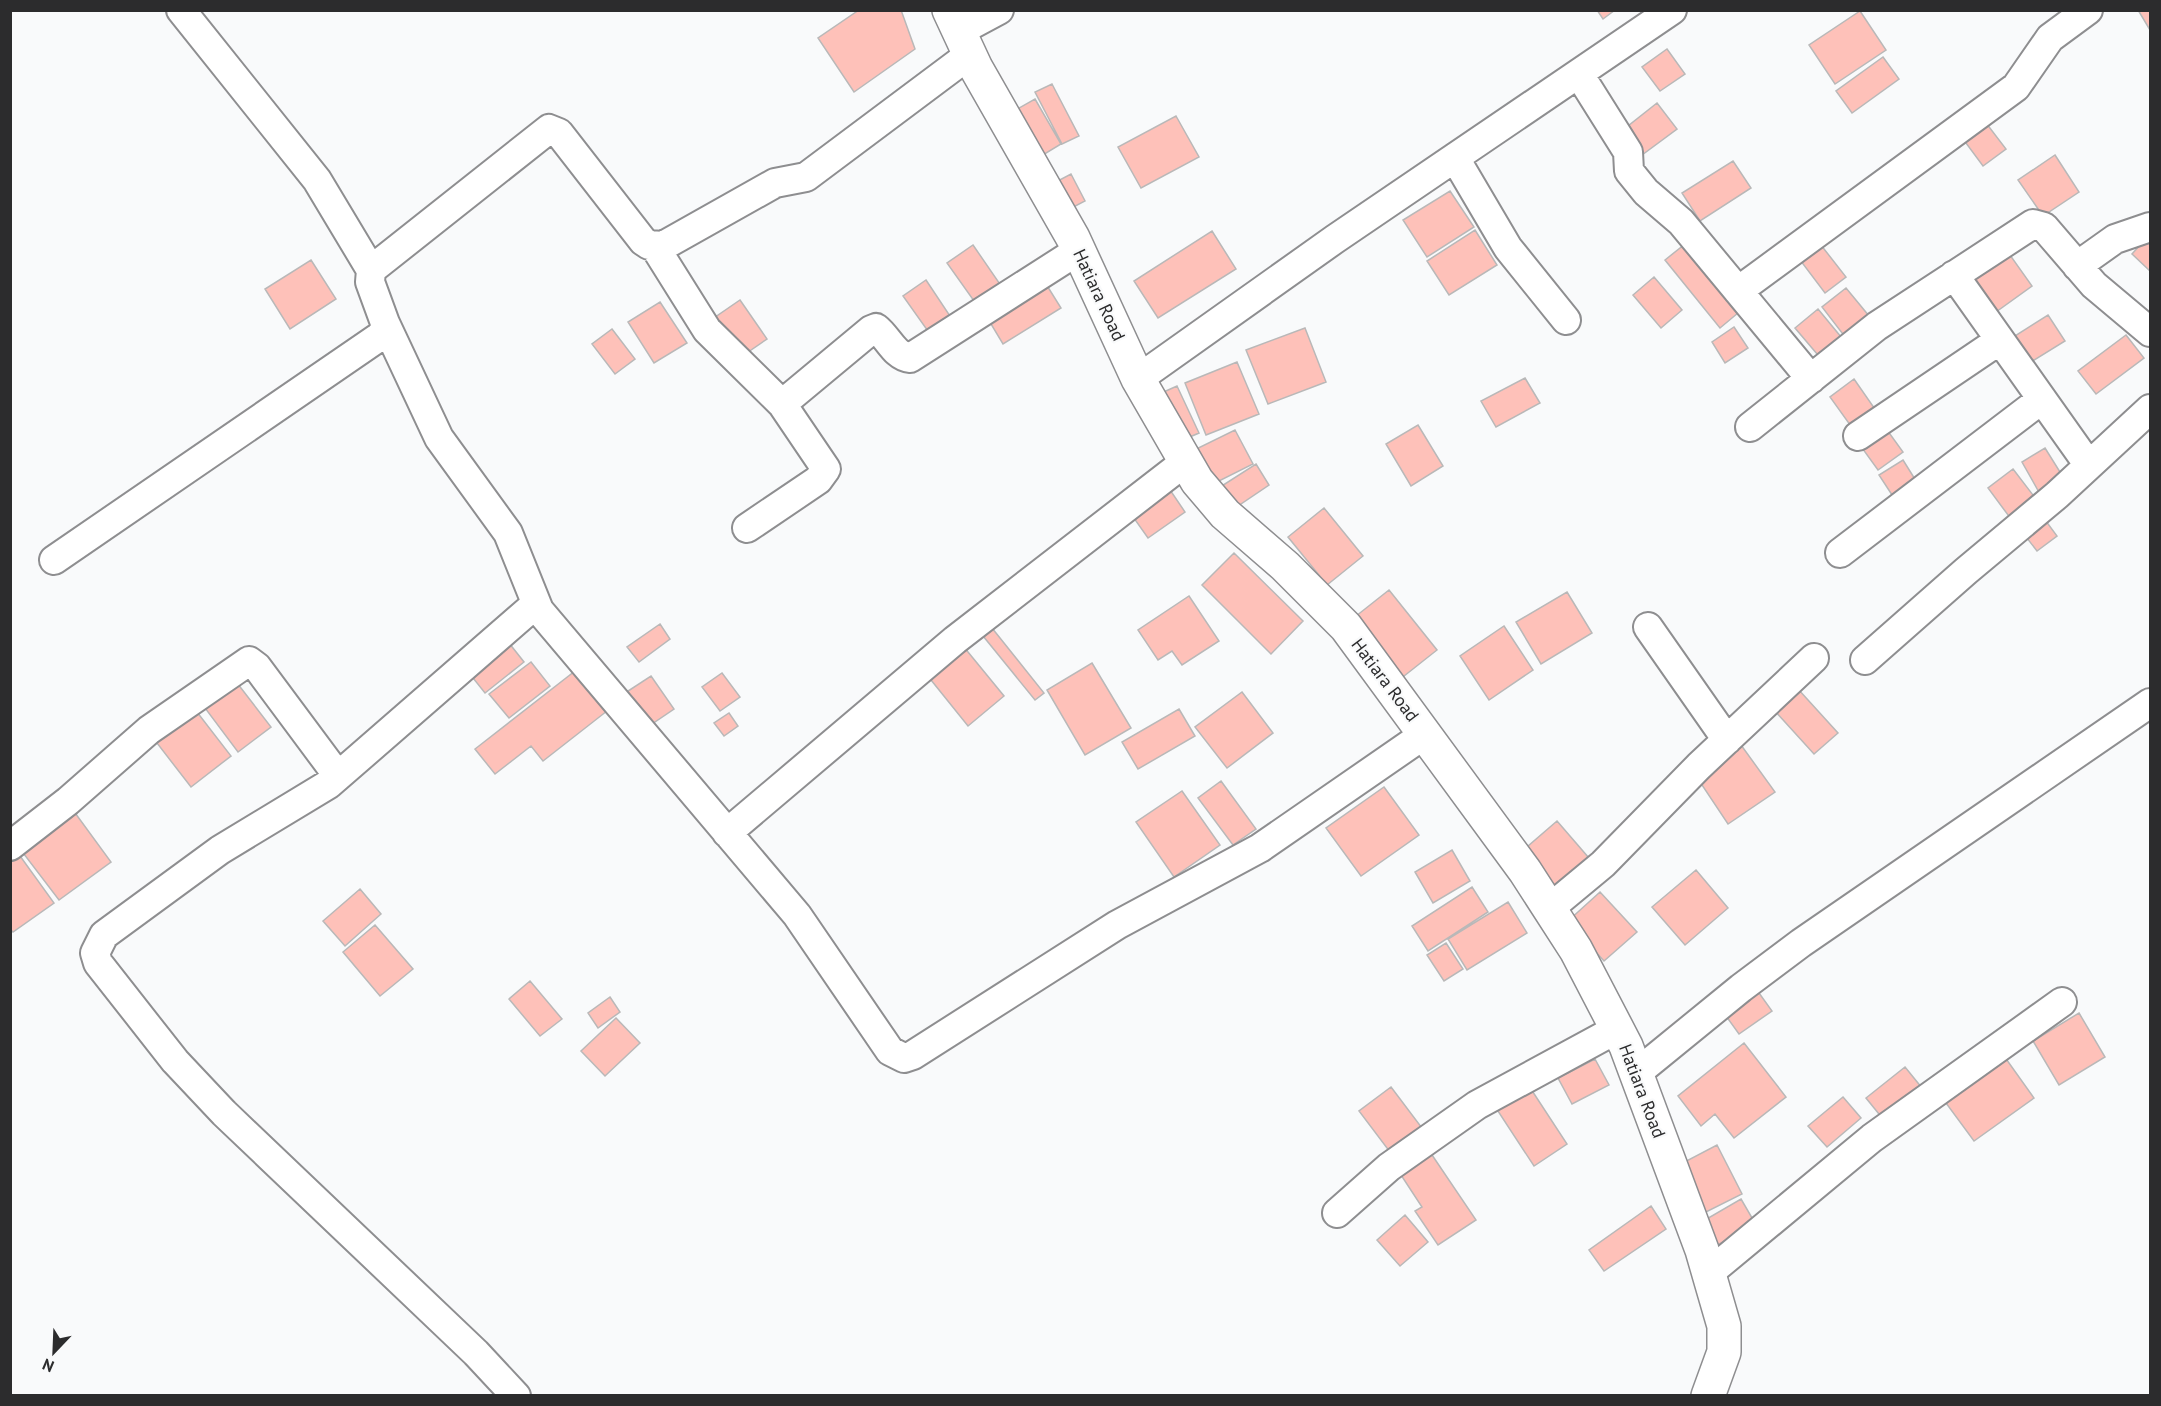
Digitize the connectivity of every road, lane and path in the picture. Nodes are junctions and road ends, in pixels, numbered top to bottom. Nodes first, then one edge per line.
1 (181, 10) edge
2 (999, 10) edge
3 (1672, 10) edge
4 (2088, 10) edge
5 (959, 32) edge
6 (1579, 74) junction
7 (1455, 158) junction
8 (2151, 227) edge
9 (655, 247) junction
10 (1078, 250) junction
11 (2077, 266) junction
12 (371, 270) junction
13 (1954, 275) junction
14 (1738, 291) junction
15 (1566, 320) dead end
16 (385, 323) junction
17 (2151, 332) edge
18 (2000, 340) junction
19 (1811, 379) junction
20 (1138, 380) junction
21 (2042, 399) junction
22 (782, 404) junction
23 (2151, 409) edge
24 (1750, 427) dead end
25 (1857, 436) dead end
26 (1185, 462) junction
27 (2088, 464) junction
28 (747, 528) dead end
29 (1840, 553) dead end
30 (54, 560) dead end
31 (539, 610) junction
32 (1648, 627) dead end
33 (1814, 658) dead end
34 (1865, 660) dead end
35 (2151, 703) edge
36 (1425, 734) junction
37 (1727, 740) junction
38 (338, 776) junction
39 (728, 833) junction
40 (10, 846) edge
41 (1550, 908) junction
42 (2062, 1002) dead end
43 (1617, 1029) junction
44 (1638, 1072) junction
45 (1337, 1213) dead end
46 (1709, 1273) junction
47 (516, 1395) edge
48 (1708, 1395) edge

1 - 12 street
2 - 5 street
3 - 6 street
4 - 14 street
5 - 9 street
5 - 10 street, Hatiara Road
6 - 7 street
6 - 14 street
7 - 15 street
7 - 20 street
8 - 11 street
9 - 12 street
9 - 22 street
10 - 20 street, Hatiara Road
10 - 22 street
11 - 13 street
11 - 17 street
12 - 16 street
13 - 18 street
13 - 19 street
14 - 19 street
16 - 30 street
16 - 31 street
18 - 21 street
18 - 25 street
19 - 24 street
20 - 26 street, Hatiara Road
21 - 27 street
21 - 29 street
22 - 28 street
23 - 27 street
26 - 36 street, Hatiara Road
26 - 39 street
27 - 34 street
31 - 38 street
31 - 39 street
32 - 37 street
33 - 37 street
35 - 44 street
36 - 39 street
36 - 41 street, Hatiara Road
37 - 41 street
38 - 40 street
38 - 47 street
41 - 43 street, Hatiara Road
42 - 46 street
43 - 44 street, Hatiara Road
43 - 45 street
44 - 46 street, Hatiara Road
46 - 48 street, Hatiara Road

